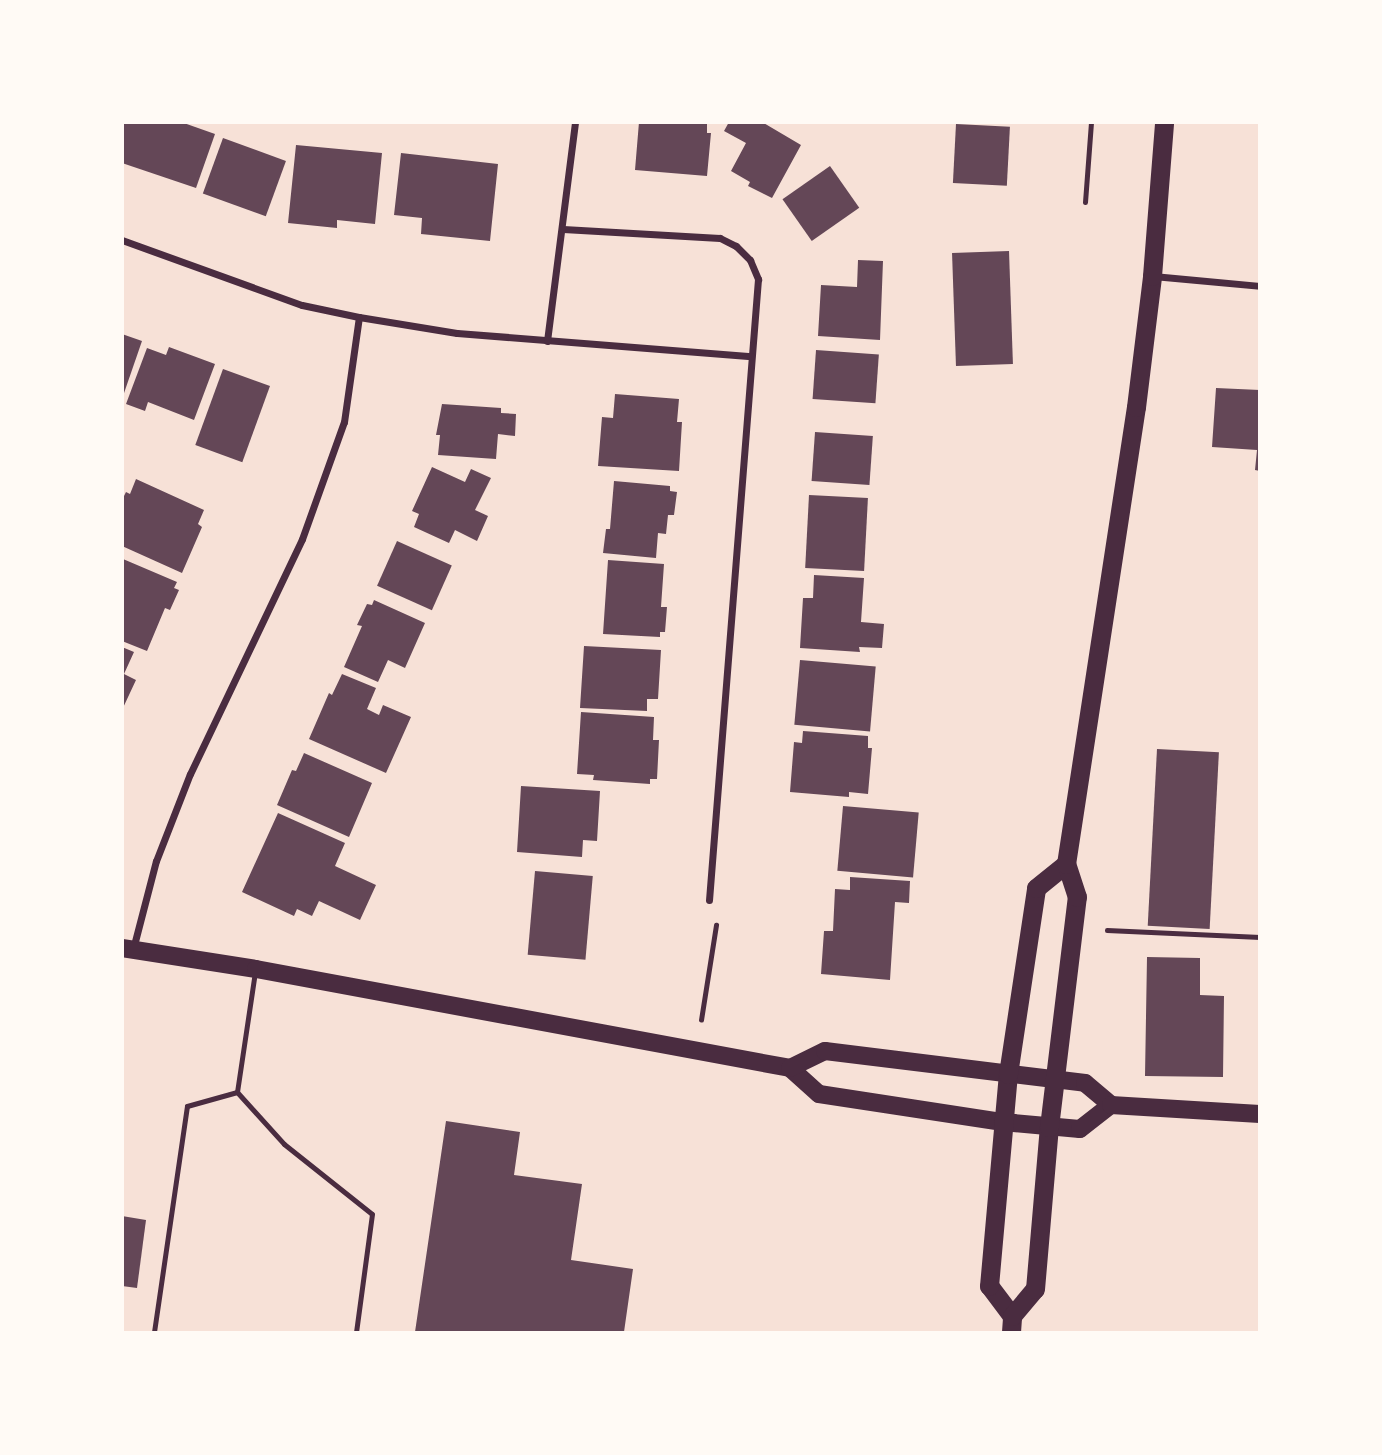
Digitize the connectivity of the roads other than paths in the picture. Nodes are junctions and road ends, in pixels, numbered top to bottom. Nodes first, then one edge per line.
1 (575, 122) edge
2 (1091, 122) edge
3 (1164, 122) edge
4 (1085, 202) dead end
5 (563, 229) junction
6 (122, 240) edge
7 (1152, 276) junction
8 (1259, 286) edge
9 (359, 317) junction
10 (547, 341) junction
11 (751, 356) junction
12 (1066, 864) junction
13 (709, 900) road end
14 (128, 949) edge
15 (256, 969) junction
16 (790, 1068) junction
17 (1008, 1074) junction
18 (1055, 1079) junction
19 (237, 1092) junction
20 (1111, 1105) junction
21 (1259, 1114) edge
22 (1003, 1122) junction
23 (1049, 1127) junction
24 (1012, 1324) edge
25 (154, 1332) edge
26 (356, 1332) edge

1 - 5 street
2 - 4 lane
3 - 7 highway
5 - 10 street
5 - 11 street
6 - 9 street
7 - 8 street
7 - 12 highway
9 - 10 street
9 - 14 street
10 - 11 street
11 - 13 street
12 - 17 highway
12 - 18 highway
14 - 15 main road
15 - 16 main road
15 - 19 lane
16 - 17 main road
16 - 22 main road
17 - 18 main road
17 - 22 highway
18 - 20 main road
18 - 23 highway
19 - 25 lane
19 - 26 lane
20 - 21 main road
20 - 23 main road
22 - 23 main road
22 - 24 highway
23 - 24 highway

